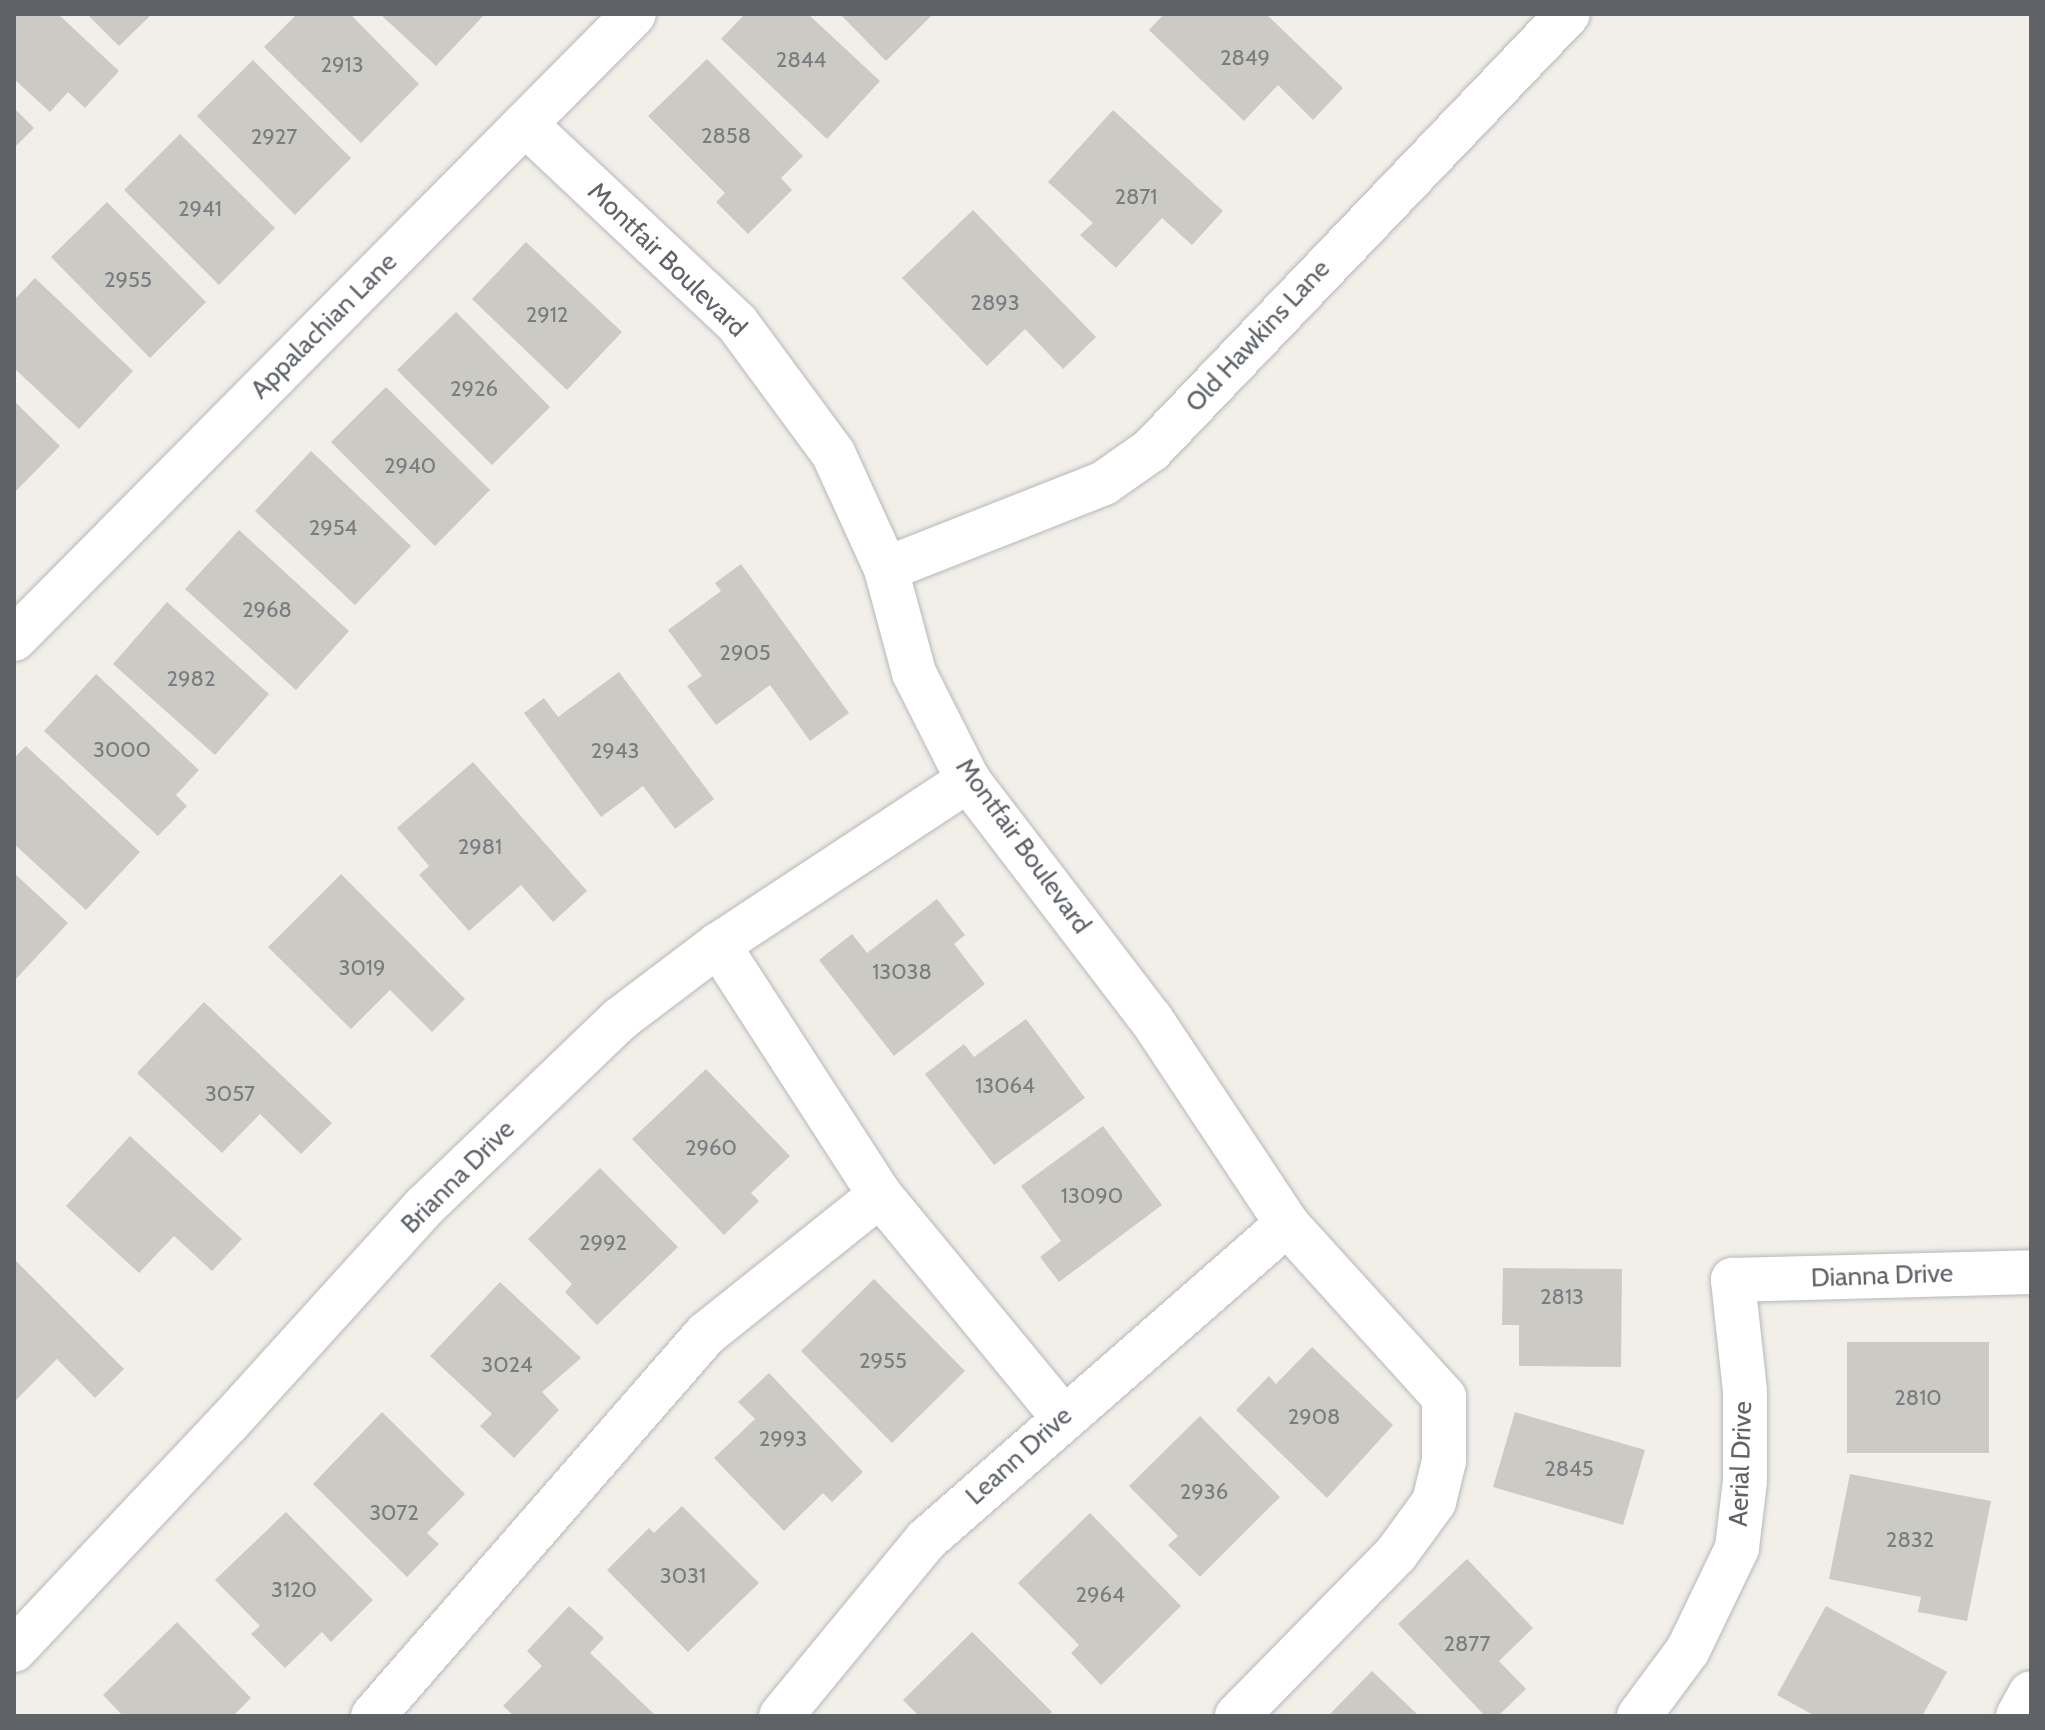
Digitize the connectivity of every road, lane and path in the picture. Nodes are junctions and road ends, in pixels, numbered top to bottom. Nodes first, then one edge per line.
1 (634, 14) edge
2 (1568, 14) edge
3 (525, 124) junction
4 (886, 569) junction
5 (14, 639) edge
6 (968, 780) junction
7 (718, 945) junction
8 (880, 1195) junction
9 (1287, 1224) junction
10 (2031, 1272) edge
11 (1733, 1280) joint
12 (1063, 1417) junction
13 (14, 1650) edge
14 (2031, 1693) edge
15 (373, 1716) edge
16 (781, 1716) edge
17 (1237, 1716) edge
18 (1639, 1716) edge
19 (2018, 1716) edge

1 - 3 street, Appalachian Lane
2 - 4 street, Old Hawkins Lane
3 - 4 street, Montfair Boulevard
3 - 5 street, Appalachian Lane
4 - 6 street, Montfair Boulevard
6 - 7 street, Brianna Drive
6 - 9 street, Montfair Boulevard
7 - 8 street
7 - 13 street, Brianna Drive
8 - 12 street
8 - 15 street
9 - 12 street, Leann Drive
9 - 17 street, Montfair Boulevard
10 - 11 street, Dianna Drive
11 - 18 street, Aerial Drive
12 - 16 street, Leann Drive
14 - 19 street

